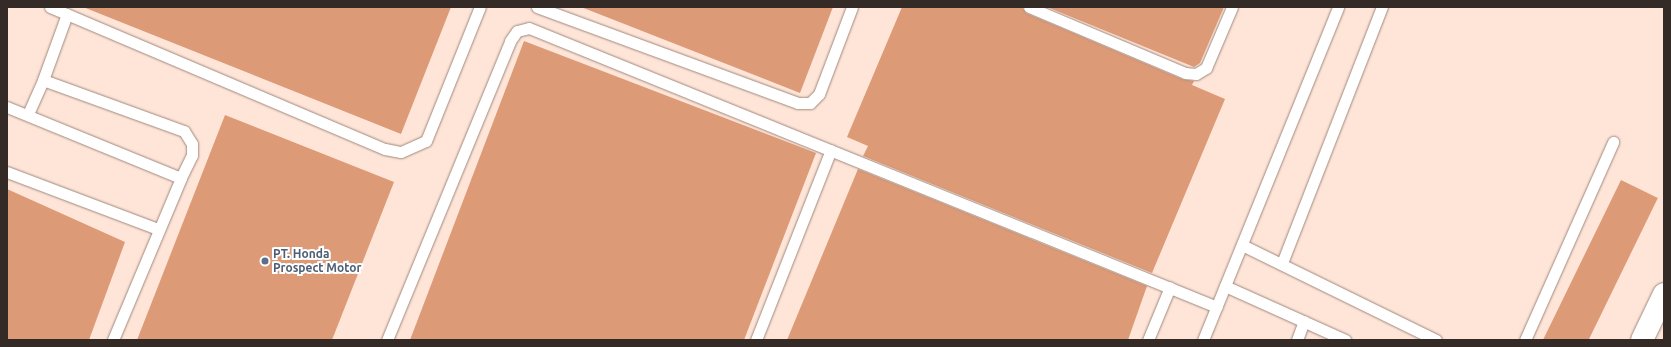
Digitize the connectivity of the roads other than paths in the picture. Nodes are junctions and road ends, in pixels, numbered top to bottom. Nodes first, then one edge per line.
1 (50, 7) edge
2 (480, 7) edge
3 (536, 7) edge
4 (852, 7) edge
5 (1029, 7) edge
6 (1232, 7) edge
7 (1338, 7) edge
8 (1382, 7) edge
9 (67, 14) junction
10 (43, 80) junction
11 (7, 107) edge
12 (28, 114) junction
13 (1613, 142) dead end
14 (831, 150) junction
15 (7, 172) edge
16 (181, 178) junction
17 (158, 229) junction
18 (1242, 245) junction
19 (1282, 263) junction
20 (1225, 286) junction
21 (1170, 287) junction
22 (1664, 294) edge
23 (1217, 307) junction
24 (1304, 322) junction
25 (113, 340) edge
26 (387, 340) edge
27 (756, 340) edge
28 (1148, 340) edge
29 (1203, 340) edge
30 (1297, 340) edge
31 (1345, 340) edge
32 (1436, 340) edge
33 (1525, 340) edge
34 (1642, 340) edge

1 - 9 lane
2 - 9 lane
3 - 4 lane
5 - 6 lane
7 - 18 lane
8 - 19 lane
9 - 10 lane
10 - 12 lane
10 - 16 lane
11 - 12 lane
12 - 16 lane
13 - 33 lane
14 - 21 lane
14 - 26 lane
14 - 27 lane
15 - 17 lane
16 - 17 lane
17 - 25 lane
18 - 19 lane
18 - 20 lane
19 - 32 lane
20 - 23 lane
20 - 24 lane
21 - 23 lane
21 - 28 lane
22 - 34 main road
23 - 29 lane
24 - 30 lane
24 - 31 lane

